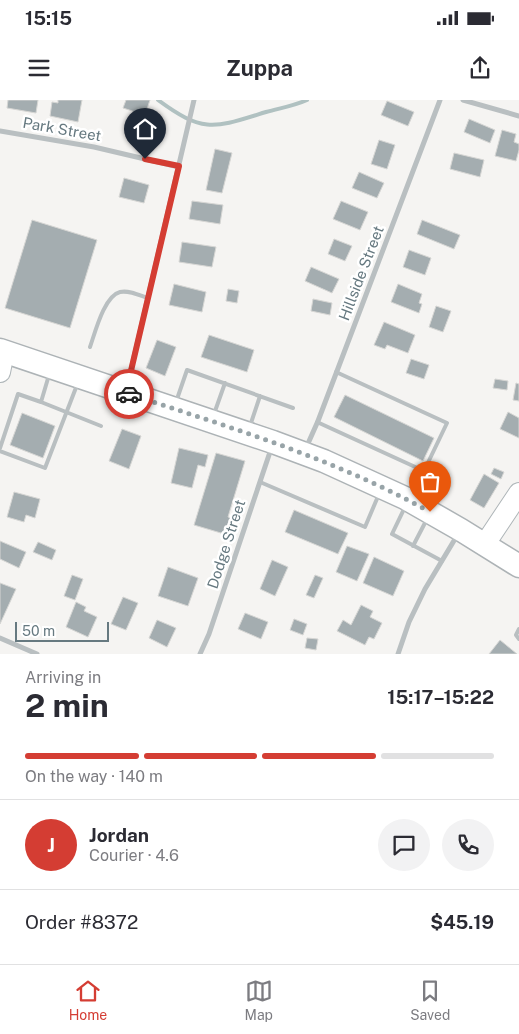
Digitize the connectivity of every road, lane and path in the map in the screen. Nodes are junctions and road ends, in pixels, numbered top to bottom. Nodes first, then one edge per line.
1 (194, 100) edge
2 (440, 100) edge
3 (463, 100) edge
4 (519, 116) edge
5 (0, 132) edge
6 (179, 166) junction
7 (148, 298) junction
8 (90, 347) dead end
9 (1, 358) edge
10 (51, 368) junction
11 (336, 372) junction
12 (80, 377) junction
13 (225, 384) junction
14 (126, 392) junction
15 (260, 396) junction
16 (41, 402) junction
17 (293, 408) dead end
18 (174, 409) junction
19 (66, 413) junction
20 (211, 421) junction
21 (317, 422) junction
22 (101, 426) dead end
23 (248, 433) junction
24 (273, 442) junction
25 (0, 449) edge
26 (304, 453) junction
27 (260, 482) junction
28 (382, 488) junction
29 (519, 493) edge
30 (408, 500) junction
31 (430, 512) junction
32 (461, 530) junction
33 (485, 544) junction
34 (413, 546) junction
35 (442, 561) junction
36 (519, 566) edge
37 (519, 630) edge
38 (0, 638) edge
39 (519, 639) edge
40 (37, 654) edge
41 (200, 654) edge
42 (398, 654) edge

1 - 6 street
2 - 11 street, Hillside Street
3 - 4 street
5 - 6 street, Park Street
6 - 7 street
7 - 8 lane
7 - 14 street
9 - 10 main road
10 - 12 main road
10 - 16 lane
11 - 21 street, Hillside Street
11 - 21 lane
12 - 14 main road
12 - 19 lane
13 - 15 lane
13 - 18 lane
13 - 20 lane
14 - 18 main road
15 - 17 lane
15 - 23 lane
16 - 19 lane
16 - 25 lane
18 - 20 main road
19 - 22 lane
19 - 25 lane
20 - 23 main road
21 - 26 street, Hillside Street
23 - 24 main road
24 - 26 main road
24 - 27 street, Dodge Street
26 - 28 main road
27 - 28 lane
27 - 41 street, Dodge Street
28 - 30 main road
29 - 33 street
30 - 31 main road
30 - 34 lane
31 - 32 main road
31 - 34 lane
32 - 33 main road
32 - 35 street
33 - 36 main road
34 - 35 lane
35 - 42 street
37 - 39 lane
38 - 40 street

